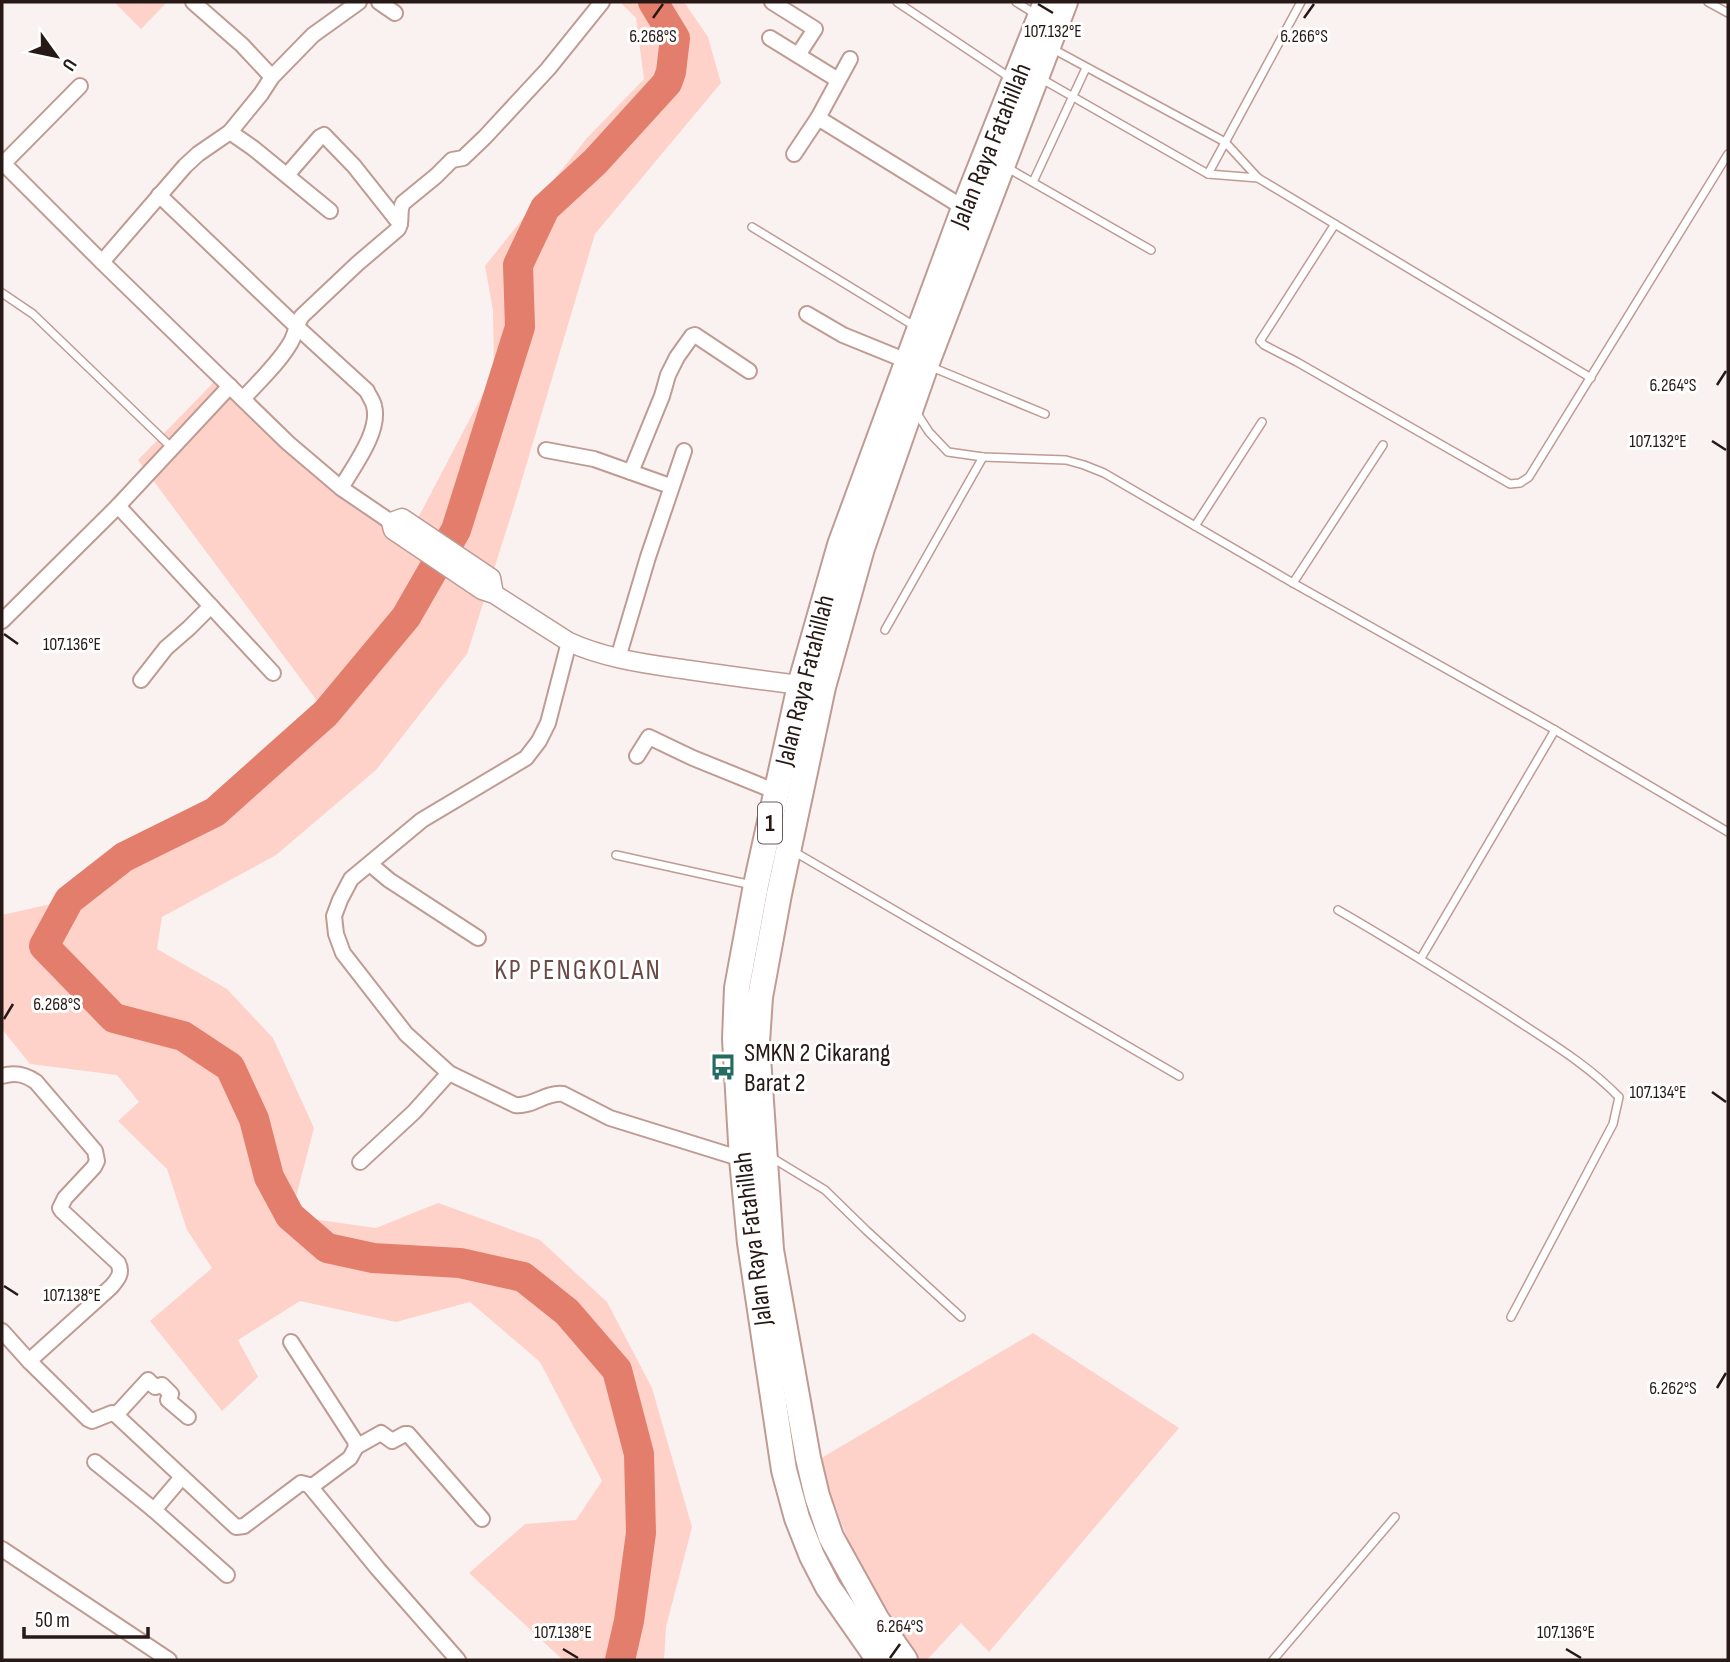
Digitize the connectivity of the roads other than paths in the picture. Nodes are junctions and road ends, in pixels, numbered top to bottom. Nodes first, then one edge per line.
1 (193, 2) edge
2 (359, 2) edge
3 (379, 2) edge
4 (603, 2) edge
5 (772, 2) edge
6 (897, 2) edge
7 (1016, 2) edge
8 (1065, 2) edge
9 (1301, 2) edge
10 (1708, 2) edge
11 (1043, 9) edge
12 (395, 13) dead end
13 (1728, 13) edge
14 (770, 38) dead end
15 (798, 55) junction
16 (850, 59) dead end
17 (1034, 63) junction
18 (1086, 68) junction
19 (272, 77) junction
20 (838, 80) junction
21 (80, 86) dead end
22 (1073, 97) junction
23 (818, 118) junction
24 (230, 132) junction
25 (1224, 142) junction
26 (794, 154) dead end
27 (1728, 154) edge
28 (3, 163) edge
29 (1002, 164) junction
30 (1208, 174) junction
31 (287, 175) junction
32 (1258, 178) junction
33 (1033, 183) junction
34 (159, 195) junction
35 (964, 208) junction
36 (330, 211) dead end
37 (400, 224) junction
38 (1335, 224) junction
39 (752, 227) dead end
40 (1151, 250) dead end
41 (102, 262) junction
42 (2, 293) edge
43 (807, 314) dead end
44 (296, 326) junction
45 (919, 328) junction
46 (917, 363) junction
47 (749, 371) dead end
48 (1591, 378) junction
49 (230, 386) junction
50 (243, 399) junction
51 (912, 405) junction
52 (1045, 414) dead end
53 (1262, 422) dead end
54 (1383, 444) dead end
55 (172, 447) junction
56 (546, 450) dead end
57 (684, 451) dead end
58 (983, 457) junction
59 (631, 472) junction
60 (670, 486) junction
61 (341, 488) junction
62 (118, 506) junction
63 (395, 523) joint
64 (1195, 526) junction
65 (1293, 583) junction
66 (211, 606) junction
67 (2, 621) edge
68 (885, 630) dead end
69 (569, 642) junction
70 (618, 658) junction
71 (273, 673) dead end
72 (141, 680) dead end
73 (800, 685) junction
74 (1555, 730) junction
75 (637, 756) dead end
76 (777, 792) junction
77 (1728, 832) edge
78 (789, 849) junction
79 (616, 855) dead end
80 (370, 864) junction
81 (756, 886) junction
82 (1338, 910) dead end
83 (478, 938) dead end
84 (1421, 958) junction
85 (449, 1073) junction
86 (2, 1076) edge
87 (1179, 1076) dead end
88 (753, 1156) junction
89 (360, 1161) dead end
90 (961, 1317) dead end
91 (1511, 1317) dead end
92 (2, 1331) edge
93 (291, 1342) dead end
94 (29, 1361) junction
95 (116, 1415) junction
96 (188, 1417) dead end
97 (356, 1447) junction
98 (95, 1462) dead end
99 (182, 1477) junction
100 (311, 1487) junction
101 (154, 1510) junction
102 (1395, 1517) dead end
103 (482, 1519) dead end
104 (2, 1549) edge
105 (227, 1575) dead end
106 (169, 1660) edge
107 (458, 1660) edge
108 (879, 1660) edge
109 (905, 1660) edge
110 (1273, 1660) edge

1 - 19 street
2 - 19 street
3 - 12 street
4 - 37 street
5 - 15 street
6 - 17 lane
7 - 11 lane
8 - 17 highway, Jalan Raya Fatahillah / 1
9 - 25 lane
10 - 13 lane
11 - 17 highway, Jalan Raya Fatahillah / 1
14 - 15 street
15 - 20 street
16 - 20 street
17 - 18 lane
17 - 22 lane
17 - 29 highway, Jalan Raya Fatahillah / 1
17 - 35 highway, Jalan Raya Fatahillah / 1
18 - 22 lane
18 - 25 lane
19 - 24 street
20 - 23 street
21 - 28 street
22 - 30 lane
22 - 33 lane
23 - 26 street
23 - 35 street
24 - 31 street
24 - 34 street
25 - 30 lane
25 - 32 lane
27 - 48 lane
28 - 41 street
29 - 33 lane
29 - 46 highway, Jalan Raya Fatahillah / 1
30 - 32 lane
31 - 36 street
31 - 37 street
32 - 38 lane
33 - 40 lane
34 - 41 street
34 - 44 street
35 - 45 highway, Jalan Raya Fatahillah / 1
37 - 44 street
38 - 48 lane
38 - 48 lane
39 - 45 lane
41 - 49 street
42 - 55 lane
43 - 46 street
44 - 50 street
44 - 61 street
45 - 46 highway, Jalan Raya Fatahillah / 1
46 - 51 highway, Jalan Raya Fatahillah / 1
46 - 52 lane
46 - 73 highway, Jalan Raya Fatahillah / 1
47 - 59 street
49 - 50 street
49 - 55 street
50 - 61 street
51 - 58 lane
51 - 78 highway, Jalan Raya Fatahillah / 1
53 - 64 lane
54 - 65 lane
55 - 62 street
56 - 59 street
57 - 60 street
58 - 64 lane
58 - 68 lane
59 - 60 street
60 - 70 street
61 - 63 street
62 - 66 street
62 - 67 street
63 - 69 street
64 - 65 lane
65 - 74 lane
66 - 71 street
66 - 72 street
69 - 70 street
69 - 80 street
70 - 73 street
73 - 76 highway, Jalan Raya Fatahillah / 1
74 - 77 lane
74 - 84 lane
75 - 76 street
76 - 81 highway, Jalan Raya Fatahillah / 1
78 - 87 lane
78 - 88 highway, Jalan Raya Fatahillah / 1
79 - 81 lane
80 - 83 street
80 - 85 street
81 - 88 highway, Jalan Raya Fatahillah / 1
82 - 84 lane
84 - 91 lane
85 - 88 street
85 - 89 street
86 - 94 street
88 - 90 lane
88 - 108 highway, Jalan Raya Fatahillah / 1
88 - 109 highway, Jalan Raya Fatahillah / 1
92 - 94 street
93 - 97 street
94 - 95 street
95 - 96 street
95 - 99 street
97 - 100 street
97 - 103 street
98 - 101 street
99 - 100 street
99 - 101 street
100 - 107 street
101 - 105 street
102 - 110 lane
104 - 106 street

